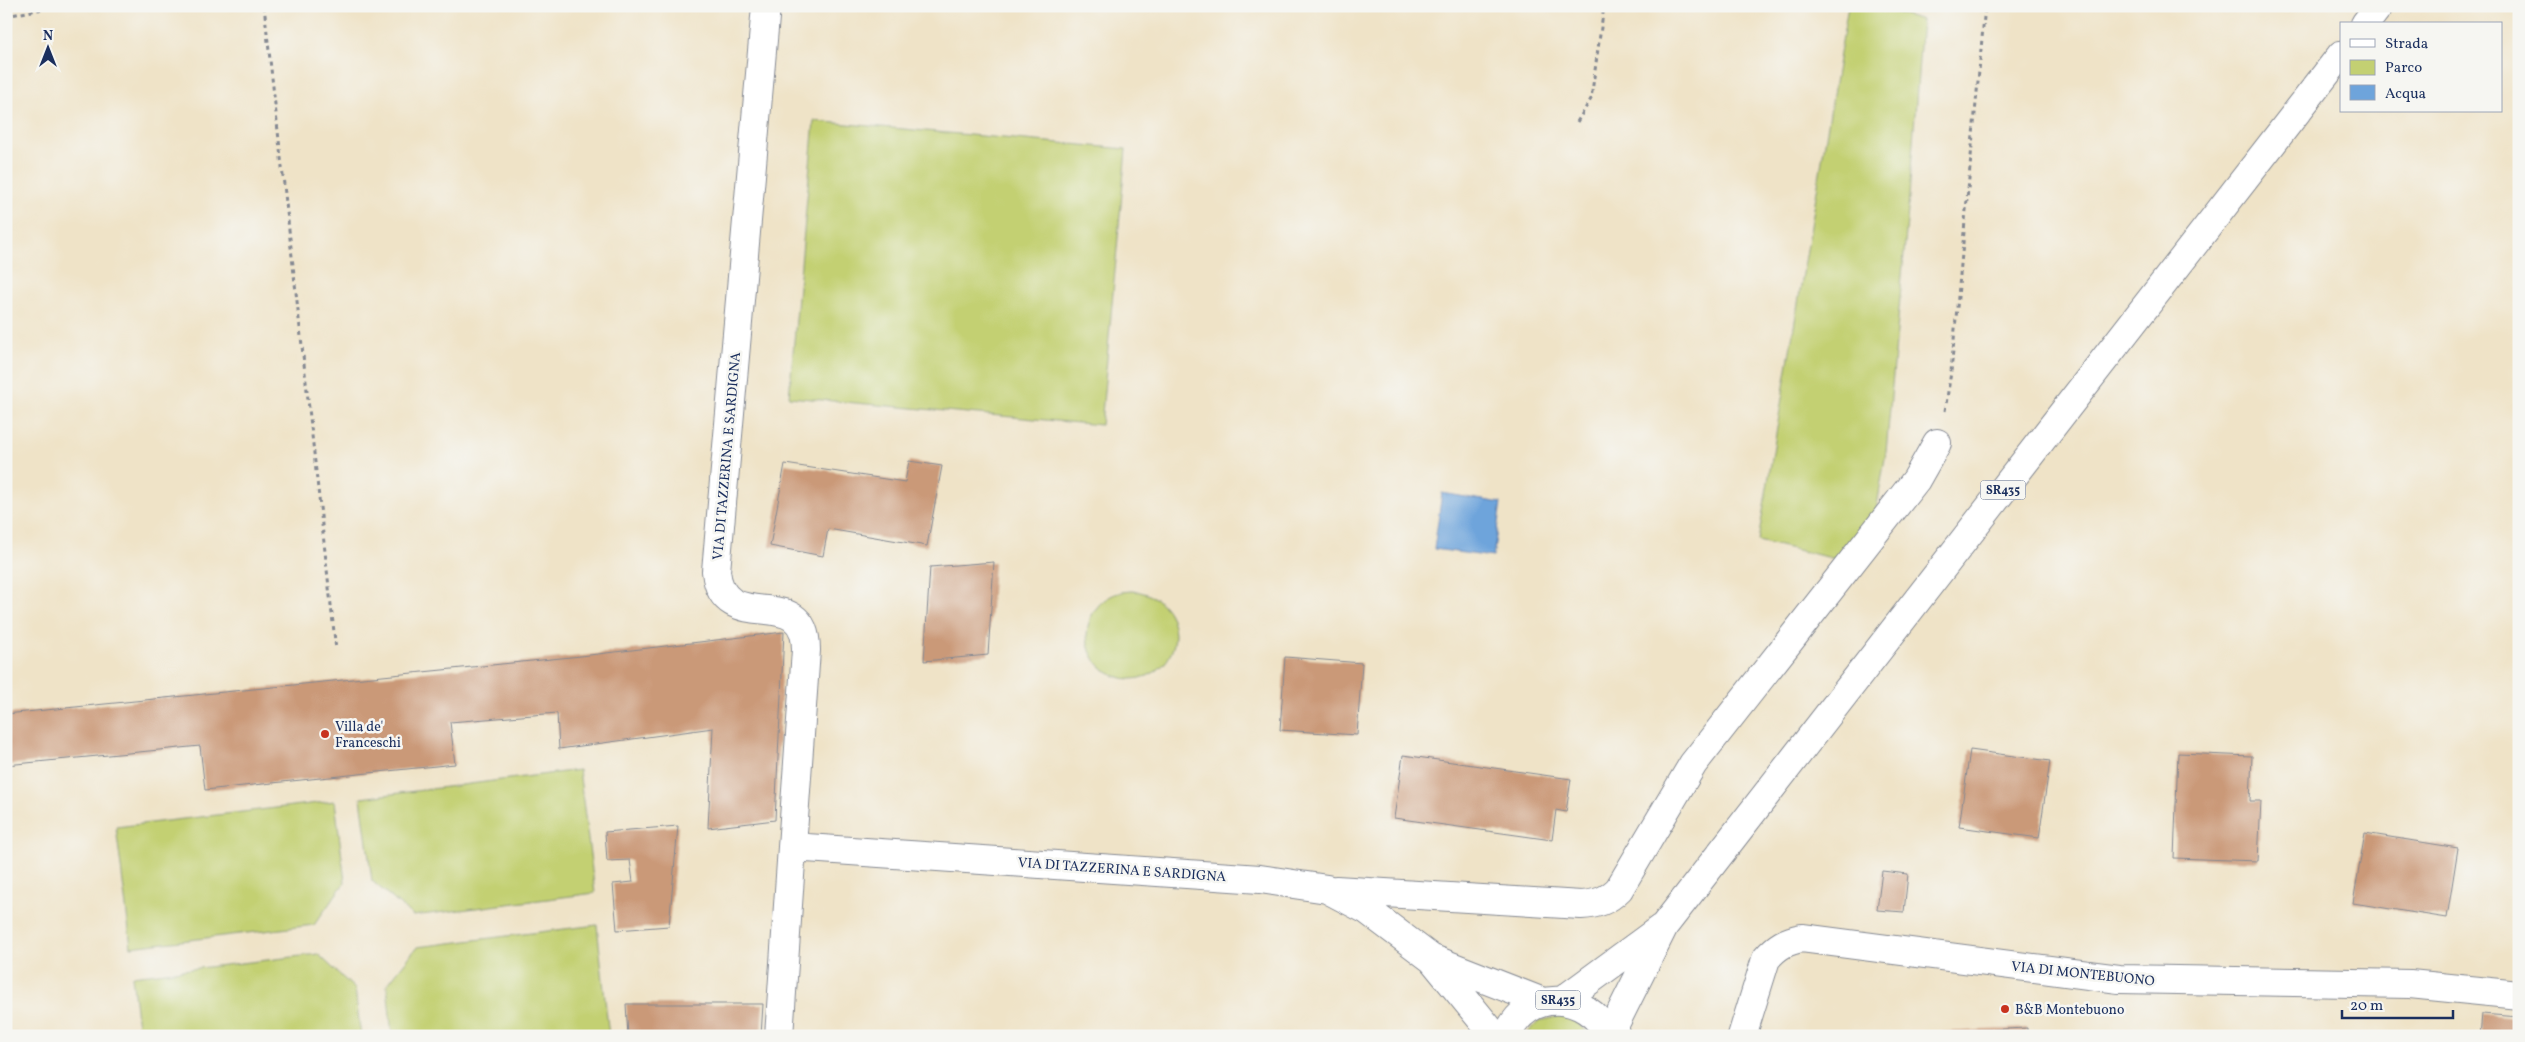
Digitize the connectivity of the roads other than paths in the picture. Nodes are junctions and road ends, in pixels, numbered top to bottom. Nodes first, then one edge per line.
1 (766, 6) edge
2 (2379, 6) edge
3 (2367, 22) edge
4 (2340, 56) edge
5 (1937, 443) road end
6 (792, 846) junction
7 (1327, 889) junction
8 (1664, 926) junction
9 (1432, 959) junction
10 (2519, 995) edge
11 (1553, 1001) junction
12 (779, 1036) edge
13 (1495, 1036) edge
14 (1507, 1036) edge
15 (1609, 1036) edge
16 (1742, 1036) edge

1 - 6 street, VIA DI TAZZERINA E SARDIGNA
2 - 3 street
4 - 8 street, SR435
5 - 7 street
6 - 7 street, VIA DI TAZZERINA E SARDIGNA
6 - 12 street, VIA DI TAZZERINA E SARDIGNA
7 - 9 street, VIA DI TAZZERINA E SARDIGNA
8 - 11 street
8 - 15 street
9 - 11 street
9 - 13 street
10 - 16 street, VIA DI MONTEBUONO
11 - 14 street, SR435
11 - 15 street, SR435

